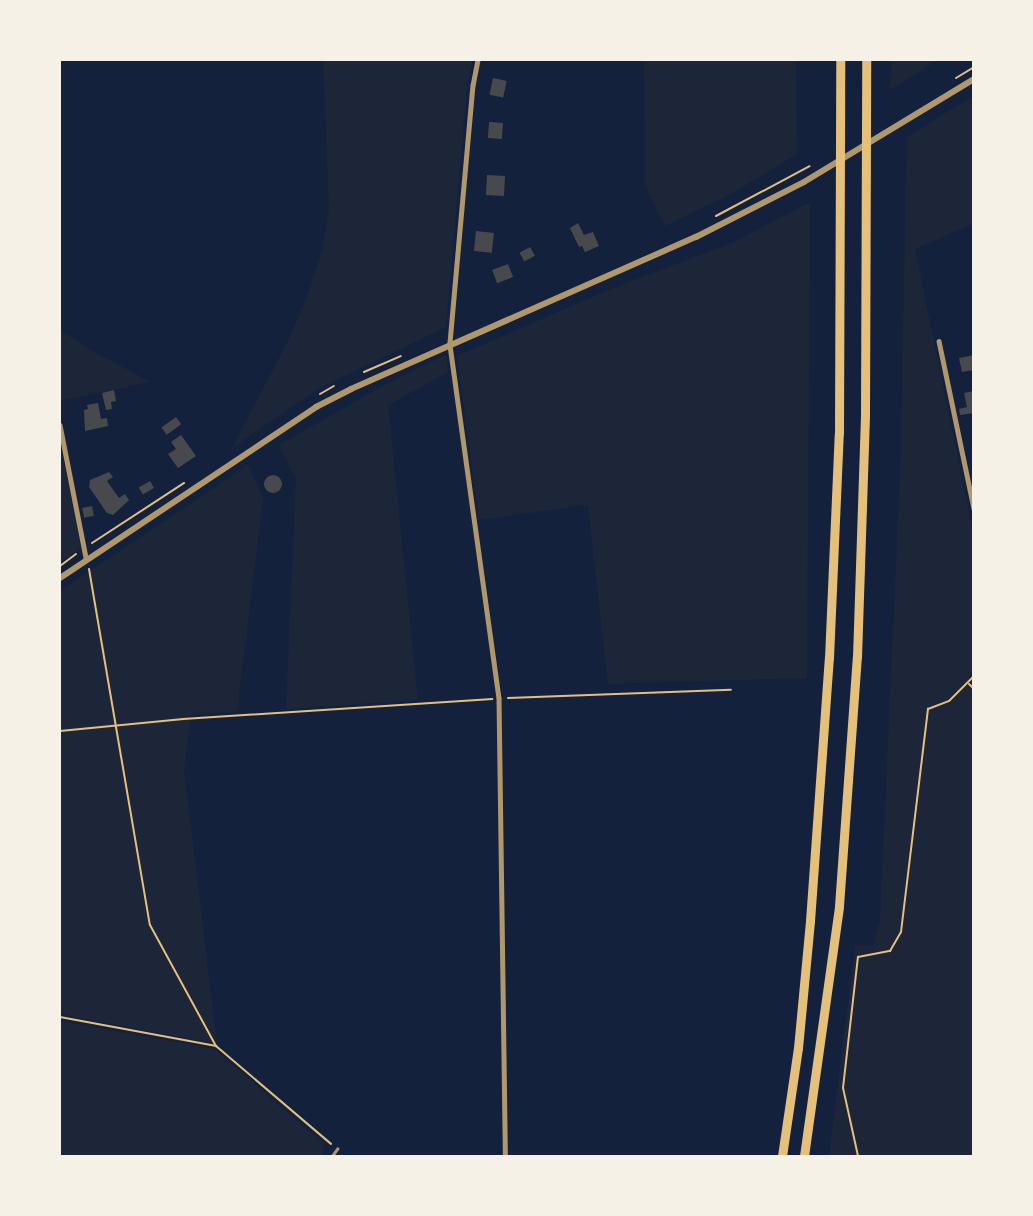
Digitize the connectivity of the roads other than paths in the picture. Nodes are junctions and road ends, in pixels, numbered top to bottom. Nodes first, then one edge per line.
1 (478, 60) edge
2 (840, 60) edge
3 (868, 60) edge
4 (974, 79) edge
5 (939, 341) dead end
6 (450, 345) junction
7 (60, 425) edge
8 (974, 509) edge
9 (86, 558) junction
10 (60, 578) edge
11 (337, 1149) road end
12 (332, 1157) edge
13 (505, 1157) edge
14 (782, 1157) edge
15 (804, 1157) edge

1 - 6 street
2 - 14 highway
3 - 15 highway
4 - 6 street
5 - 8 street
6 - 9 street
6 - 13 street
7 - 9 street
9 - 10 street
11 - 12 lane

